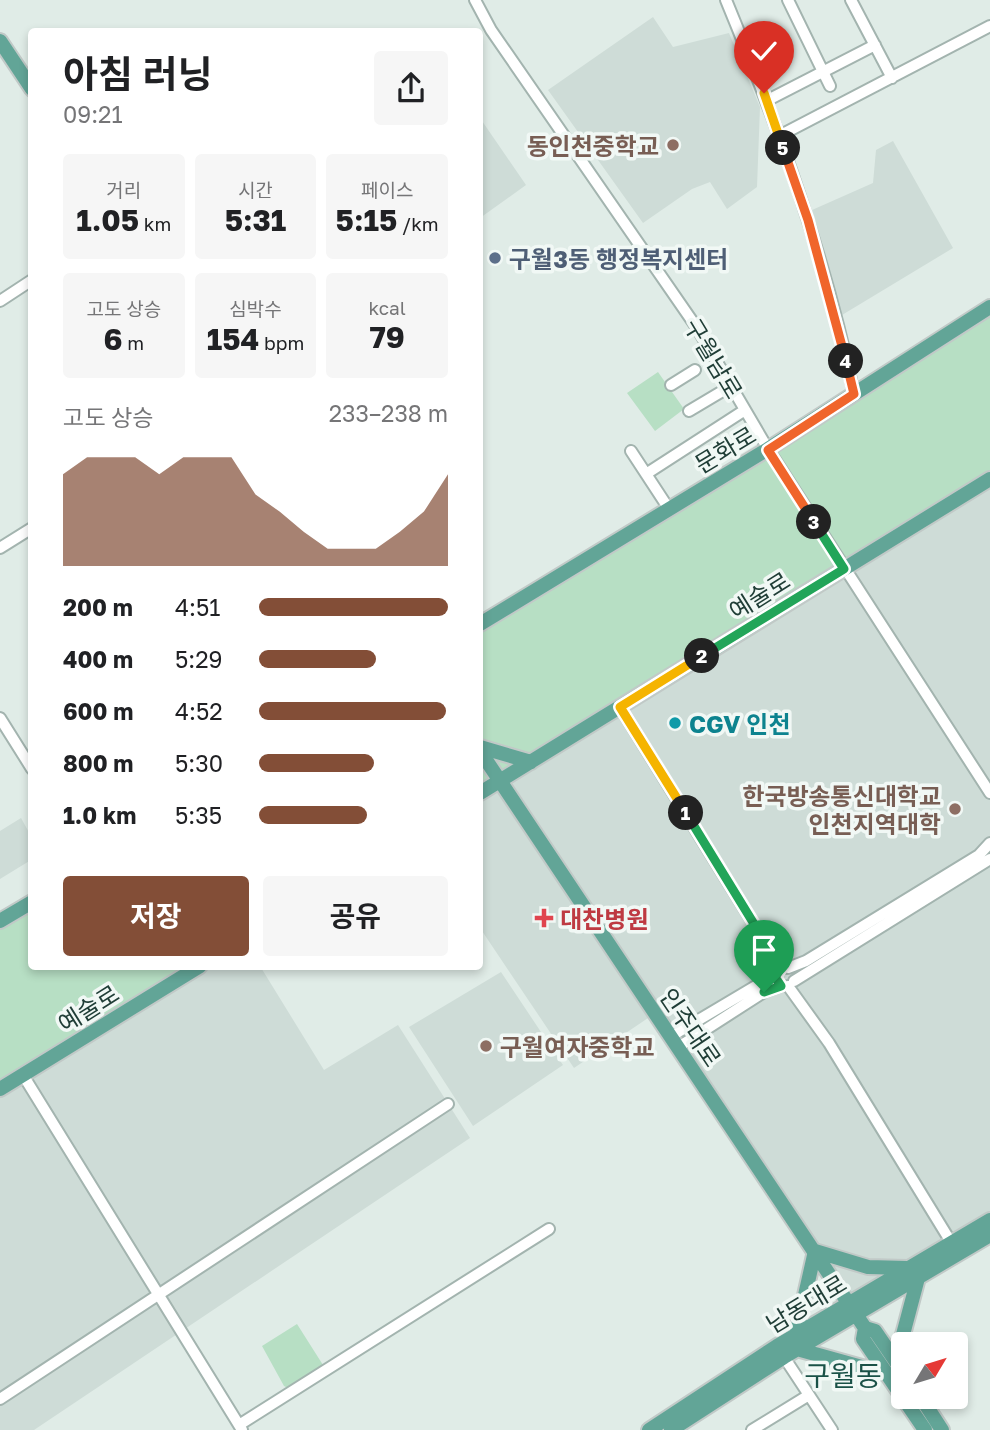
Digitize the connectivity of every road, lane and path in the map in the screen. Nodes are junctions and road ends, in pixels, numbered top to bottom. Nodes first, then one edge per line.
1 (475, 0) edge
2 (726, 0) edge
3 (789, 0) edge
4 (851, 0) edge
5 (990, 26) edge
6 (0, 41) edge
7 (875, 45) junction
8 (824, 72) junction
9 (892, 78) junction
10 (28, 83) edge
11 (830, 86) dead end
12 (766, 100) junction
13 (779, 136) junction
14 (28, 282) edge
15 (0, 301) edge
16 (990, 307) edge
17 (695, 370) dead end
18 (671, 385) dead end
19 (731, 386) junction
20 (854, 394) junction
21 (745, 410) junction
22 (689, 411) dead end
23 (768, 450) junction
24 (631, 451) dead end
25 (646, 474) junction
26 (990, 479) edge
27 (669, 509) junction
28 (28, 530) edge
29 (0, 548) edge
30 (844, 569) junction
31 (483, 622) edge
32 (620, 707) junction
33 (0, 718) edge
34 (483, 750) edge
35 (483, 754) edge
36 (531, 762) junction
37 (28, 763) edge
38 (499, 781) junction
39 (483, 791) edge
40 (989, 791) edge
41 (990, 843) edge
42 (990, 859) edge
43 (28, 904) edge
44 (0, 921) edge
45 (194, 970) edge
46 (782, 970) junction
47 (788, 984) junction
48 (673, 1042) junction
49 (23, 1075) junction
50 (0, 1089) edge
51 (448, 1104) dead end
52 (990, 1220) edge
53 (549, 1229) dead end
54 (990, 1235) edge
55 (955, 1249) junction
56 (815, 1251) junction
57 (915, 1272) junction
58 (157, 1293) junction
59 (852, 1308) junction
60 (865, 1328) junction
61 (905, 1332) edge
62 (797, 1342) junction
63 (891, 1353) edge
64 (784, 1357) junction
65 (887, 1374) junction
66 (809, 1395) junction
67 (0, 1399) edge
68 (928, 1409) edge
69 (240, 1427) edge
70 (649, 1430) edge
71 (671, 1430) edge
72 (752, 1430) edge
73 (832, 1430) edge
74 (925, 1430) edge
75 (942, 1430) edge

1 - 19 street, 구월남로
2 - 12 street
3 - 8 street
4 - 7 street
5 - 9 street
6 - 10 main road
7 - 8 street
7 - 9 street
8 - 11 street
8 - 12 street
9 - 13 street
12 - 13 street
13 - 20 street
14 - 15 street
16 - 20 main road, 문화로
17 - 18 street
19 - 21 street, 구월남로
19 - 22 street
20 - 23 main road, 문화로
21 - 23 street, 구월남로
21 - 25 street
23 - 27 main road, 문화로
23 - 30 street, 구월남로
24 - 25 street
25 - 27 street
26 - 30 main road, 예술로
27 - 31 main road, 문화로
28 - 29 street
30 - 32 main road, 예술로
30 - 40 street, 구월남로
32 - 36 main road, 예술로
32 - 46 street
33 - 37 street
34 - 36 main road
35 - 38 main road, 인주대로
36 - 38 main road, 예술로
38 - 39 main road, 예술로
38 - 48 main road, 인주대로
41 - 46 street
42 - 47 street
43 - 44 main road
45 - 49 main road, 예술로
46 - 47 street
46 - 47 street
46 - 48 street
47 - 48 street
47 - 55 street
48 - 56 main road, 인주대로
49 - 50 main road, 예술로
49 - 58 street
51 - 58 street
52 - 55 main road, 남동대로
53 - 69 street
54 - 55 main road, 남동대로
55 - 57 main road, 남동대로
56 - 57 main road
56 - 59 main road, 인주대로
56 - 62 main road
57 - 59 main road, 남동대로
57 - 61 main road
58 - 67 street
58 - 69 street
59 - 60 main road, 인주대로
59 - 62 main road, 남동대로
60 - 63 main road, 인주대로
60 - 65 main road, 인주대로
62 - 64 main road, 남동대로
62 - 65 main road
62 - 70 main road, 남동대로
64 - 66 street
64 - 71 main road, 남동대로
65 - 74 main road, 인주대로
66 - 72 street
66 - 73 street
68 - 75 main road

